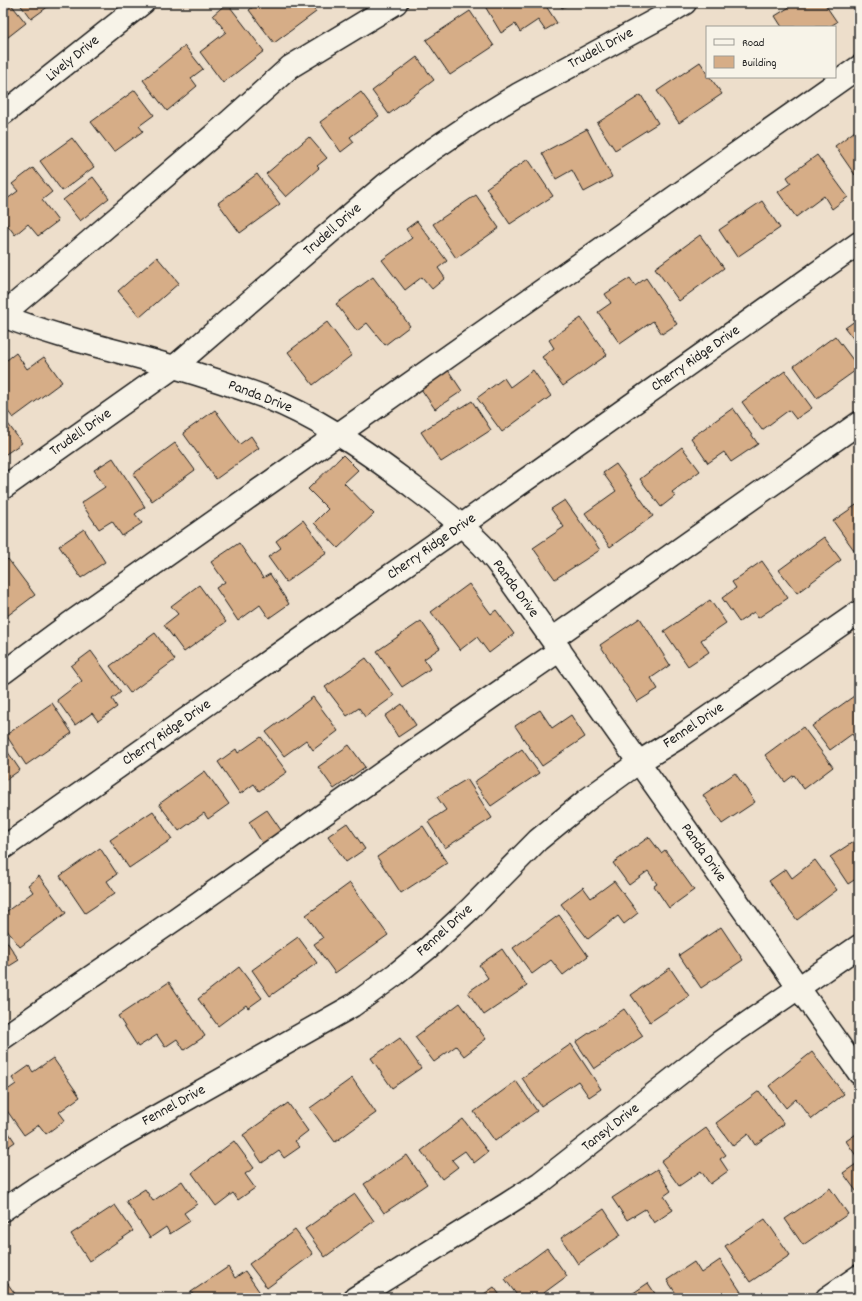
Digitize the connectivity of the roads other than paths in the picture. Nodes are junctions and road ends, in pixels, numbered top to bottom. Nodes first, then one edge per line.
1 (143, 3) edge
2 (396, 3) edge
3 (685, 3) edge
4 (859, 67) edge
5 (3, 114) edge
6 (859, 243) edge
7 (3, 311) edge
8 (3, 316) edge
9 (174, 367) junction
10 (859, 423) edge
11 (339, 434) junction
12 (3, 488) edge
13 (462, 526) junction
14 (859, 612) edge
15 (556, 645) junction
16 (3, 673) edge
17 (639, 762) junction
18 (3, 848) edge
19 (859, 946) edge
20 (799, 988) junction
21 (3, 1038) edge
22 (859, 1073) edge
23 (3, 1210) edge
24 (859, 1276) edge
25 (355, 1298) edge
26 (827, 1298) edge

1 - 5 street, Lively Drive
2 - 7 street
3 - 9 street, Trudell Drive
4 - 11 street
6 - 13 street, Cherry Ridge Drive
8 - 9 street, Panda Drive
9 - 11 street, Panda Drive
9 - 12 street, Trudell Drive
10 - 15 street
11 - 13 street, Panda Drive
11 - 16 street
13 - 15 street, Panda Drive
13 - 18 street, Cherry Ridge Drive
14 - 17 street, Fennel Drive
15 - 17 street, Panda Drive
15 - 21 street
17 - 20 street, Panda Drive
17 - 23 street, Fennel Drive
19 - 20 street, Tansyl Drive
20 - 22 street, Panda Drive
20 - 25 street, Tansyl Drive
24 - 26 street

